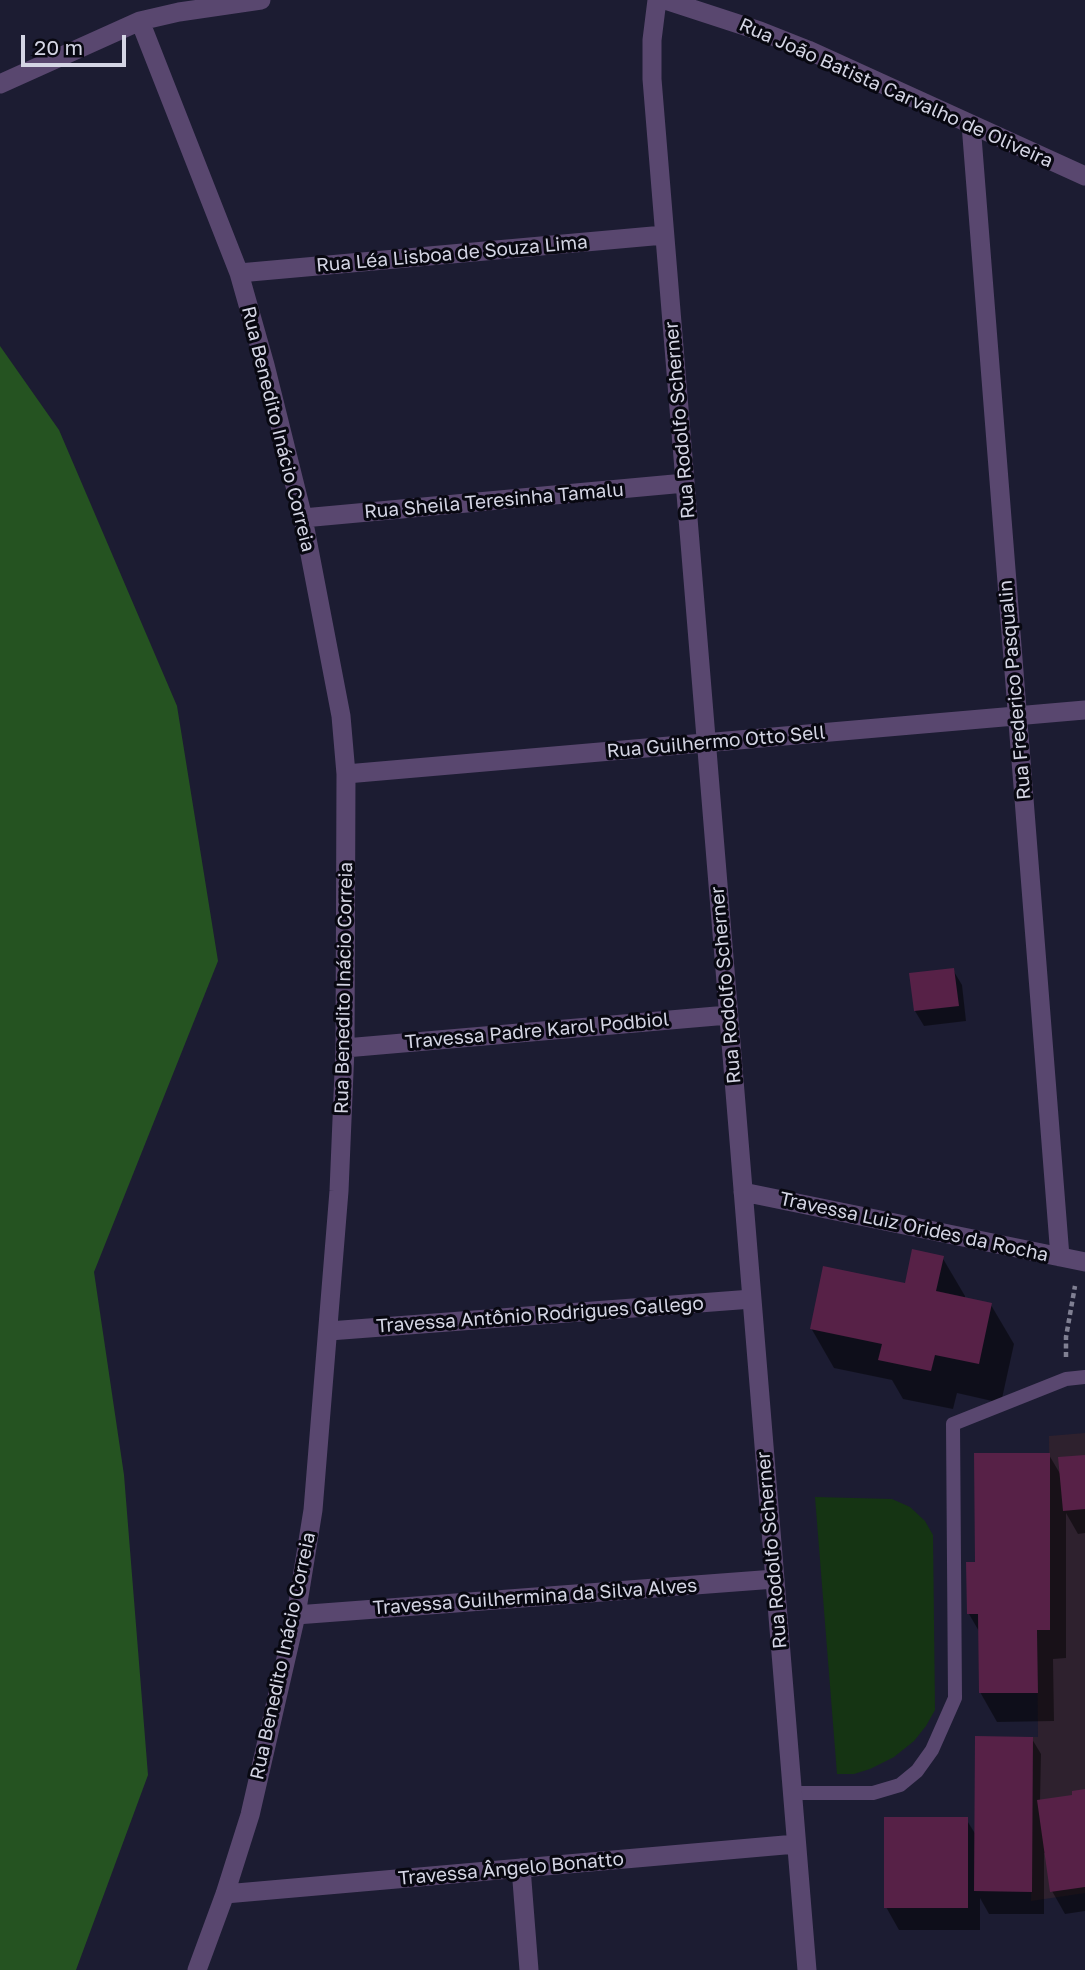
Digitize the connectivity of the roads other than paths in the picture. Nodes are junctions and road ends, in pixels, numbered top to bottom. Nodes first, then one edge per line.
1 (261, 0) edge
2 (657, 0) edge
3 (665, 0) edge
4 (140, 21) junction
5 (0, 85) edge
6 (971, 124) junction
7 (1085, 176) edge
8 (664, 235) junction
9 (239, 272) junction
10 (685, 484) junction
11 (303, 518) junction
12 (1085, 710) edge
13 (1017, 716) junction
14 (706, 743) junction
15 (346, 774) junction
16 (728, 1015) junction
17 (345, 1048) junction
18 (743, 1192) junction
19 (1060, 1257) junction
20 (1082, 1261) edge
21 (752, 1299) junction
22 (329, 1331) junction
23 (1085, 1377) edge
24 (775, 1579) junction
25 (296, 1615) junction
26 (792, 1793) junction
27 (796, 1844) junction
28 (521, 1868) junction
29 (225, 1894) junction
30 (197, 1970) edge
31 (530, 1970) edge
32 (807, 1970) edge

1 - 4 street
2 - 8 street, Rua Rodolfo Scherner
3 - 6 street, Rua João Batista Carvalho de Oliveira
4 - 5 street
4 - 9 street, Rua Benedito Inácio Correia
6 - 7 street, Rua João Batista Carvalho de Oliveira
6 - 13 street, Rua Frederico Pasqualin
8 - 9 street, Rua Léa Lisboa de Souza Lima
8 - 10 street, Rua Rodolfo Scherner
9 - 11 street, Rua Benedito Inácio Correia
10 - 11 street, Rua Sheila Teresinha Tamalu
10 - 14 street, Rua Rodolfo Scherner
11 - 15 street, Rua Benedito Inácio Correia
12 - 13 street, Rua Guilhermo Otto Sell
13 - 14 street, Rua Guilhermo Otto Sell
13 - 19 street, Rua Frederico Pasqualin
14 - 15 street, Rua Guilhermo Otto Sell
14 - 16 street, Rua Rodolfo Scherner
15 - 17 street, Rua Benedito Inácio Correia
16 - 17 street, Travessa Padre Karol Podbiol
16 - 18 street, Rua Rodolfo Scherner
17 - 22 street, Rua Benedito Inácio Correia
18 - 19 street, Travessa Luiz Orides da Rocha
18 - 21 street, Rua Rodolfo Scherner
19 - 20 street, Travessa Luiz Orides da Rocha
21 - 22 street, Travessa Antônio Rodrigues Gallego
21 - 24 street, Rua Rodolfo Scherner
22 - 25 street, Rua Benedito Inácio Correia
23 - 26 lane
24 - 25 street, Travessa Guilhermina da Silva Alves
24 - 26 street, Rua Rodolfo Scherner
25 - 29 street, Rua Benedito Inácio Correia
26 - 27 street, Rua Rodolfo Scherner
27 - 28 street, Travessa Ângelo Bonatto
27 - 32 street, Rua Rodolfo Scherner
28 - 29 street, Travessa Ângelo Bonatto
28 - 31 street
29 - 30 street, Rua Benedito Inácio Correia

